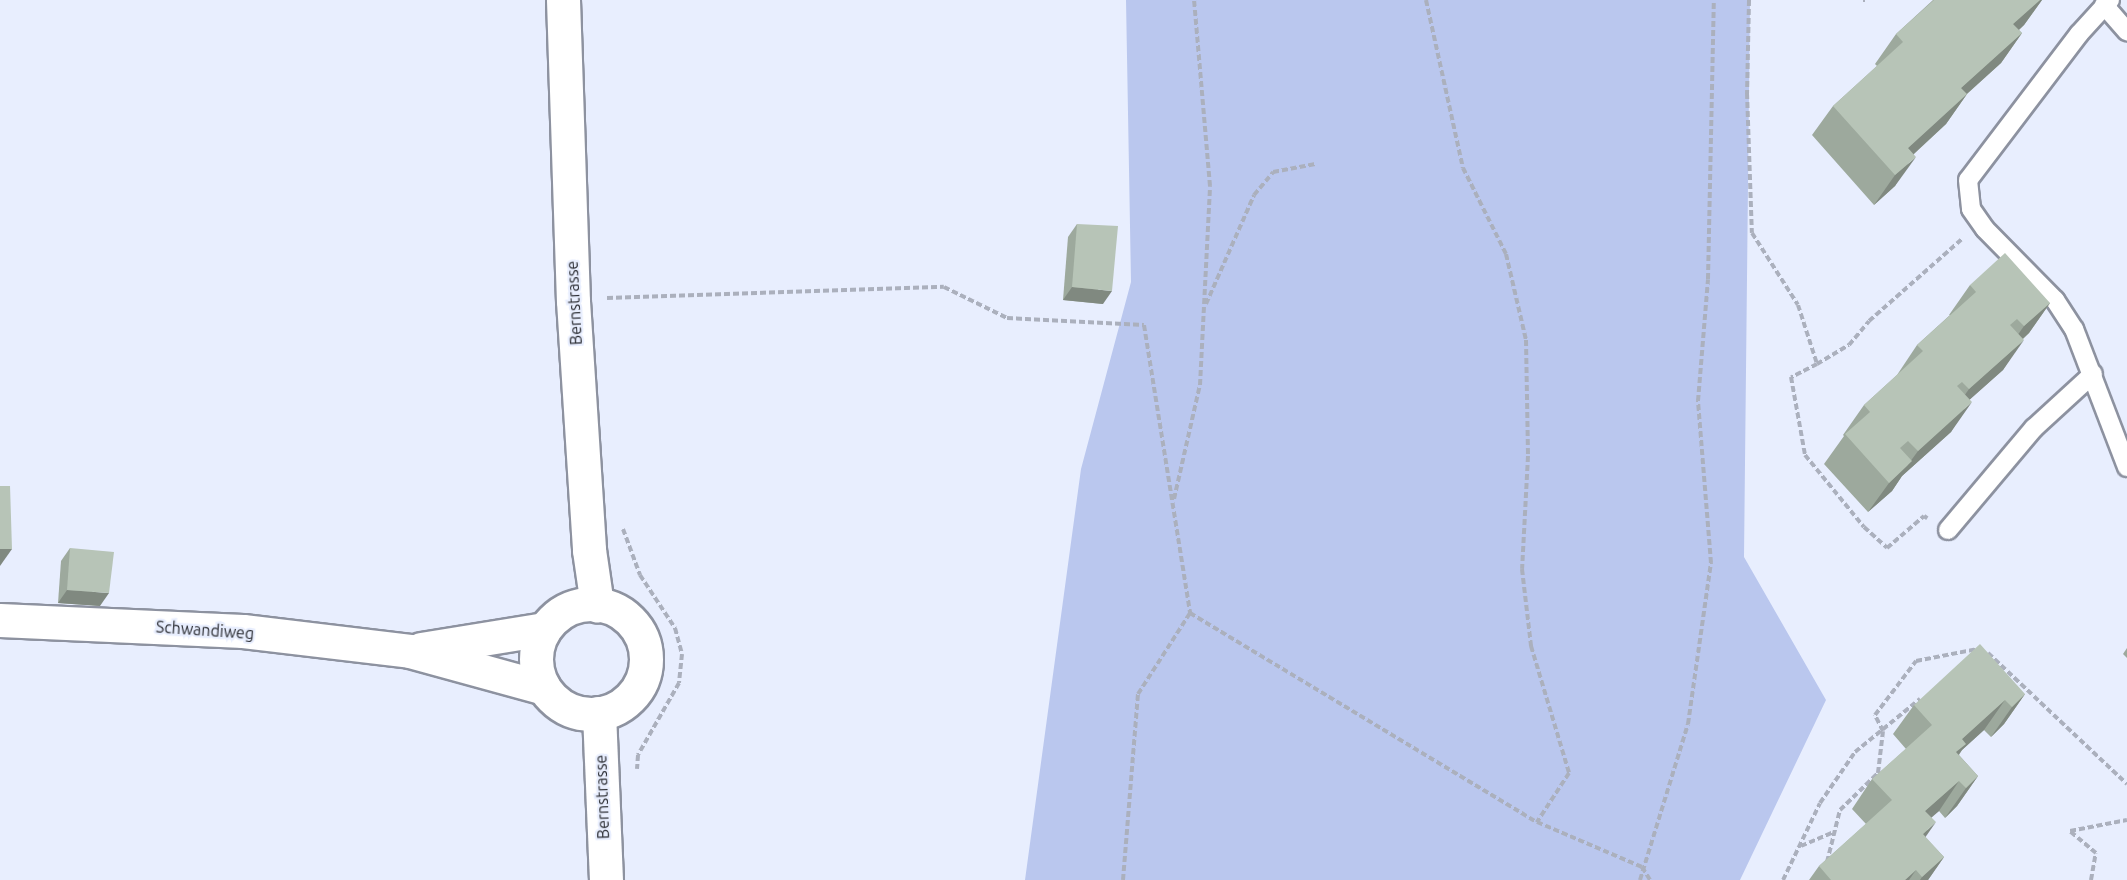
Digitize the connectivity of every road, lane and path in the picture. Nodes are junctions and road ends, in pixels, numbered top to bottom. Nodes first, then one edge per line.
1 (563, 0) edge
2 (1194, 0) edge
3 (1426, 0) edge
4 (1714, 0) edge
5 (1749, 0) edge
6 (2107, 3) edge
7 (2127, 31) edge
8 (1315, 164) dead end
9 (1963, 238) dead end
10 (573, 301) junction
11 (1204, 308) junction
12 (1816, 364) junction
13 (2093, 374) junction
14 (2127, 467) edge
15 (1173, 503) junction
16 (622, 517) dead end
17 (1948, 530) joint
18 (597, 605) junction
19 (1190, 614) junction
20 (0, 620) edge
21 (544, 629) junction
22 (410, 651) junction
23 (544, 688) junction
24 (1920, 699) edge
25 (599, 713) junction
26 (1883, 731) junction
27 (636, 778) dead end
28 (2127, 784) edge
29 (2127, 820) edge
30 (1537, 822) junction
31 (1834, 832) junction
32 (1800, 846) junction
33 (1642, 867) junction
34 (1821, 868) edge
35 (606, 880) edge
36 (1123, 880) edge
37 (1640, 880) edge
38 (1650, 880) edge
39 (1783, 880) edge
40 (2091, 880) edge

1 - 10 main road, Bernstrasse
2 - 11 path
3 - 30 path
4 - 33 path
5 - 12 path
6 - 7 lane
6 - 13 lane
8 - 11 path
9 - 12 path
10 - 15 path
10 - 18 main road, Bernstrasse
11 - 15 path
12 - 17 path
13 - 14 lane
13 - 17 lane
15 - 19 path
16 - 27 path
18 - 21 main road
18 - 25 main road
19 - 30 path
19 - 36 path
20 - 22 main road, Schwandiweg
21 - 22 main road, Schwandiweg
21 - 23 main road
22 - 23 main road, Schwandiweg
23 - 25 main road
24 - 26 path
25 - 35 main road, Bernstrasse
26 - 28 path
26 - 31 path
26 - 32 path
29 - 40 path
30 - 33 path
31 - 32 path
31 - 34 path
32 - 39 path
33 - 37 path
33 - 38 path

